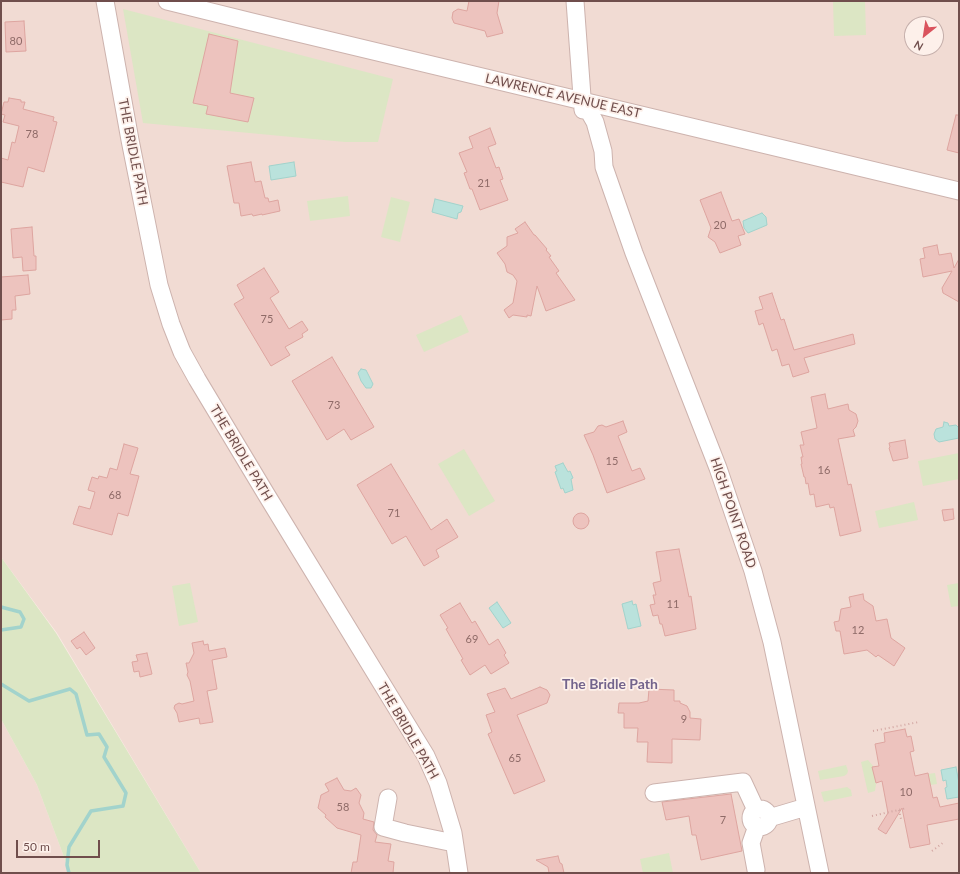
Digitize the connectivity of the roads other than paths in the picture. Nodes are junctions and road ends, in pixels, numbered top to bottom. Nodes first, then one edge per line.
1 (105, 1) edge
2 (167, 1) edge
3 (575, 1) edge
4 (583, 101) junction
5 (959, 191) edge
6 (654, 794) dead end
7 (388, 798) dead end
8 (806, 807) junction
9 (761, 818) junction
10 (454, 843) junction
11 (756, 870) dead end
12 (460, 873) edge
13 (820, 873) edge

1 - 10 street, THE BRIDLE PATH
2 - 4 street, LAWRENCE AVENUE EAST
3 - 4 street, HIGH POINT ROAD
4 - 5 street, LAWRENCE AVENUE EAST
4 - 8 street, HIGH POINT ROAD
6 - 9 street
7 - 10 street
8 - 9 street
8 - 13 street, HIGH POINT ROAD
9 - 11 street
10 - 12 street, THE BRIDLE PATH

